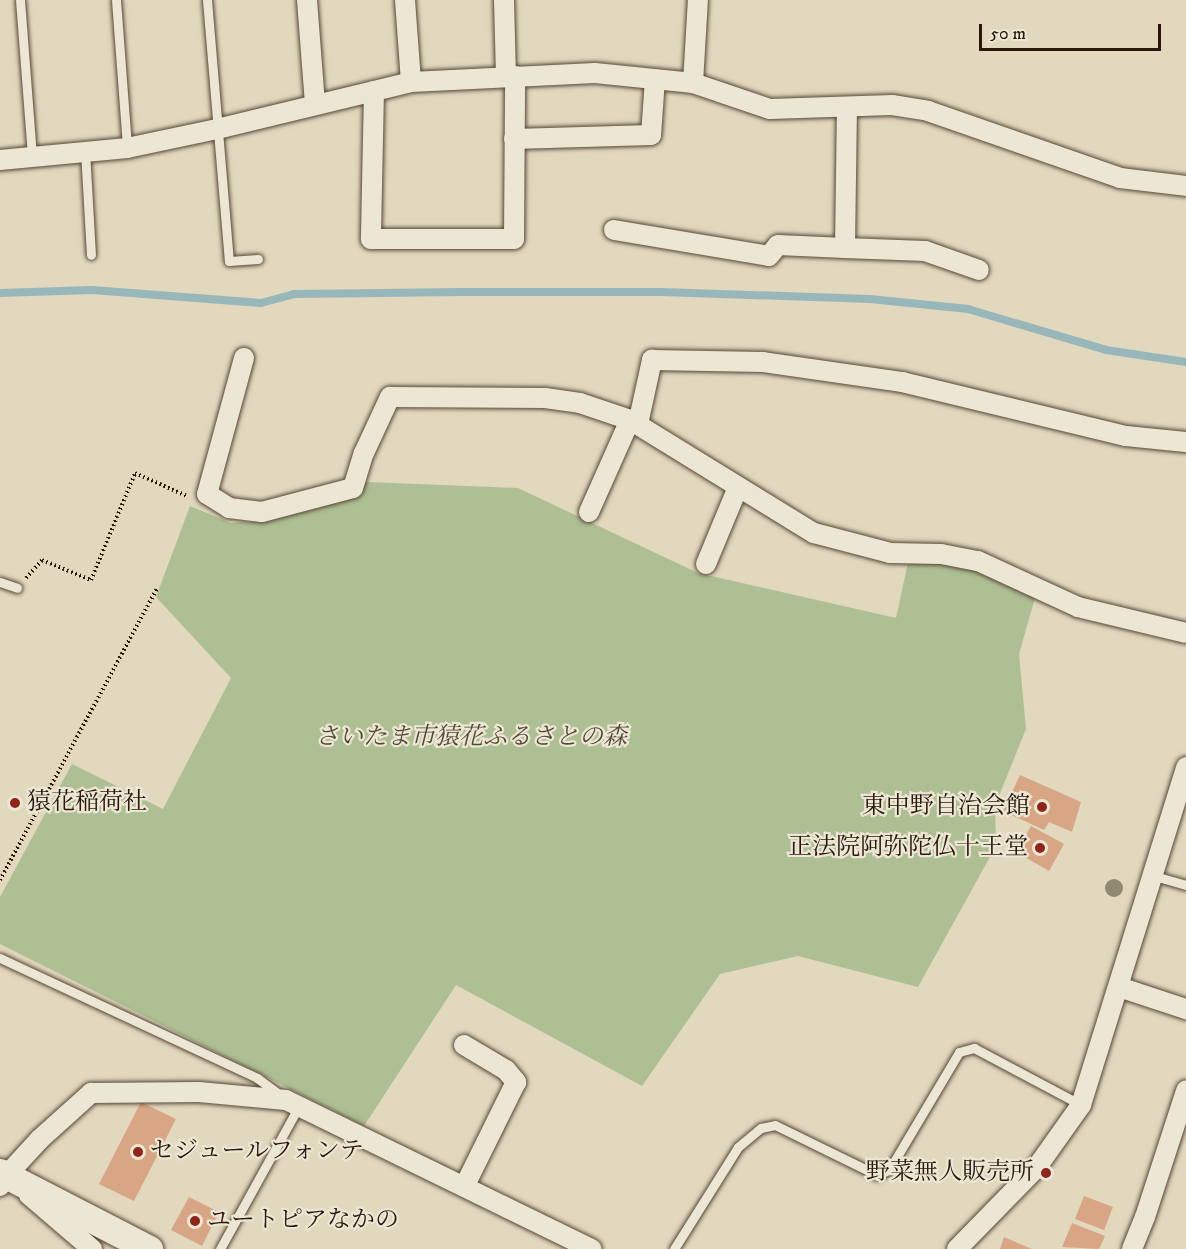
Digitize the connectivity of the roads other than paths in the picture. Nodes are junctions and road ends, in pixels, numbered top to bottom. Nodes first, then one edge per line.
1 (20, 0) edge
2 (116, 0) edge
3 (207, 0) edge
4 (307, 0) edge
5 (405, 0) edge
6 (504, 0) edge
7 (698, 0) edge
8 (510, 76) junction
9 (655, 79) junction
10 (411, 82) junction
11 (693, 83) junction
12 (374, 91) junction
13 (315, 105) junction
14 (847, 107) junction
15 (217, 129) junction
16 (514, 139) junction
17 (127, 147) junction
18 (85, 151) junction
19 (32, 155) junction
20 (0, 160) edge
21 (1186, 186) edge
22 (614, 230) dead end
23 (844, 248) junction
24 (91, 255) dead end
25 (258, 259) dead end
26 (979, 270) dead end
27 (244, 358) dead end
28 (634, 422) junction
29 (1186, 442) edge
30 (738, 487) junction
31 (589, 512) dead end
32 (706, 564) dead end
33 (0, 582) edge
34 (17, 588) road end
35 (1186, 633) edge
36 (1186, 767) edge
37 (1151, 875) junction
38 (1186, 885) edge
39 (0, 958) edge
40 (1119, 987) junction
41 (1186, 1009) edge
42 (464, 1045) dead end
43 (1186, 1091) edge
44 (292, 1103) junction
45 (1081, 1105) junction
46 (2, 1178) edge
47 (464, 1187) junction
48 (92, 1249) edge
49 (149, 1249) edge
50 (220, 1249) edge
51 (592, 1249) edge
52 (674, 1249) edge
53 (957, 1249) edge
54 (1132, 1249) edge

1 - 19 lane
2 - 17 lane
3 - 15 lane
4 - 13 street
5 - 10 street
6 - 8 street
7 - 11 street
8 - 9 street
8 - 10 street
8 - 16 street
9 - 11 street
9 - 16 street
10 - 12 street
11 - 14 street
12 - 13 street
12 - 16 street
13 - 15 street
14 - 21 street
14 - 23 street
15 - 17 street
15 - 25 lane
17 - 18 street
18 - 19 street
18 - 24 lane
19 - 20 street
22 - 23 street
23 - 26 street
27 - 28 street
28 - 29 street
28 - 30 street
28 - 31 street
30 - 32 street
30 - 35 street
33 - 34 lane
36 - 37 street
37 - 38 lane
37 - 40 street
39 - 44 lane
40 - 41 street
40 - 45 street
42 - 47 street
43 - 54 street
44 - 46 street
44 - 47 street
44 - 50 lane
45 - 52 lane
45 - 53 street
46 - 48 street
46 - 49 street
47 - 51 street

